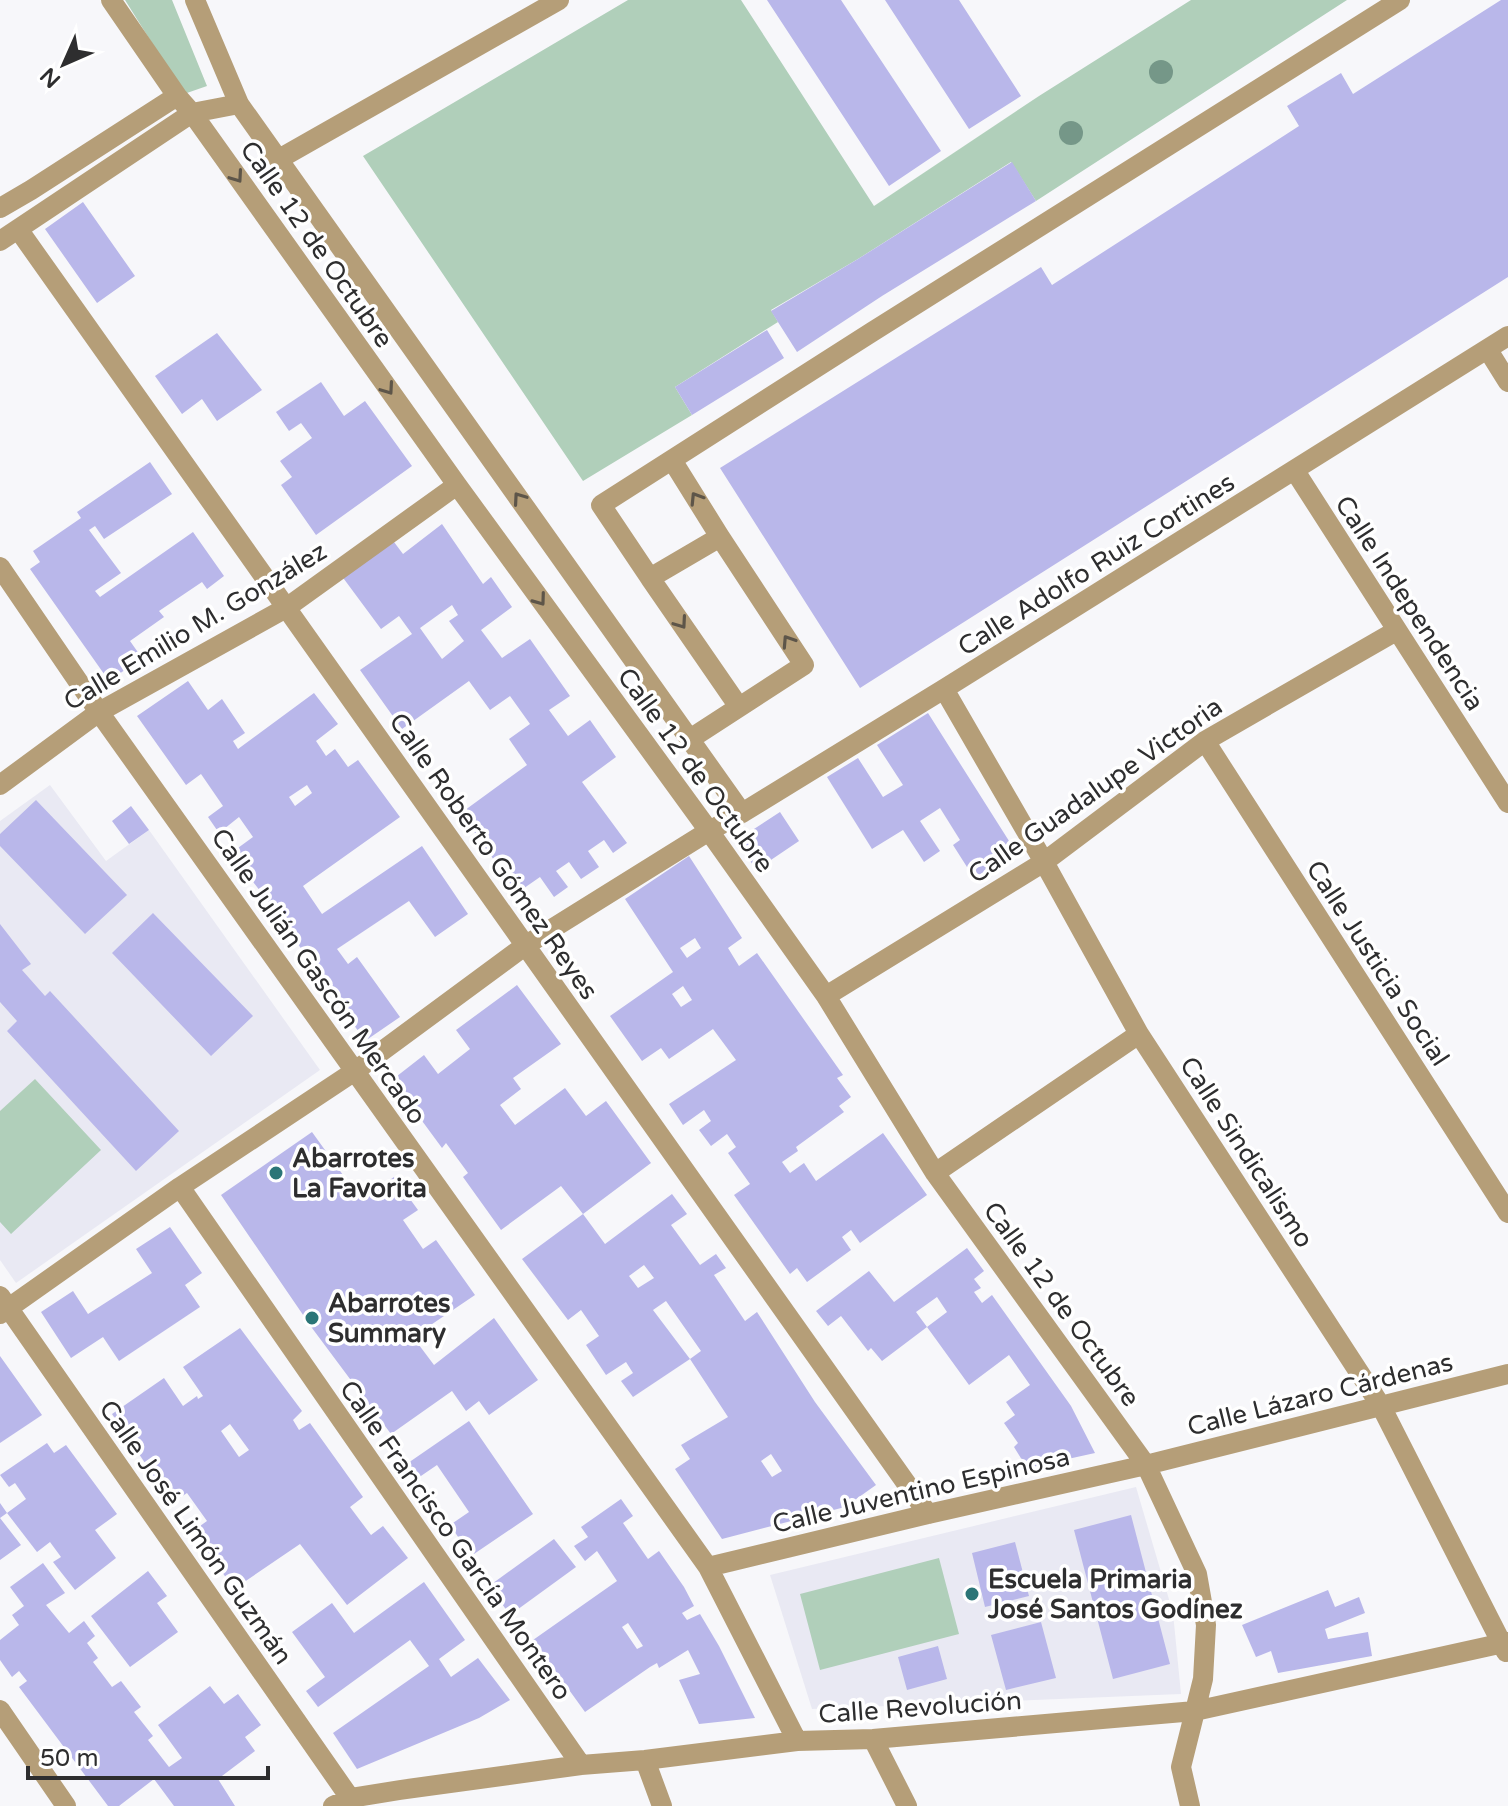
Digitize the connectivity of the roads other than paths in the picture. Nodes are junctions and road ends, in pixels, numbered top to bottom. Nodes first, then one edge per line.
1 (111, 0) edge
2 (195, 0) edge
3 (559, 0) edge
4 (1400, 0) edge
5 (177, 96) junction
6 (239, 104) junction
7 (192, 113) junction
8 (279, 159) junction
9 (31, 190) junction
10 (0, 208) edge
11 (46, 209) junction
12 (18, 229) junction
13 (0, 241) edge
14 (1508, 336) edge
15 (1488, 350) junction
16 (1508, 382) edge
17 (672, 460) junction
18 (1295, 471) junction
19 (457, 485) junction
20 (720, 537) junction
21 (0, 567) edge
22 (650, 578) junction
23 (286, 608) junction
24 (1396, 631) junction
25 (944, 689) junction
26 (739, 707) junction
27 (99, 712) junction
28 (690, 739) junction
29 (1205, 741) junction
30 (0, 785) edge
31 (1508, 803) edge
32 (742, 813) junction
33 (709, 831) junction
34 (1044, 862) junction
35 (526, 945) junction
36 (826, 996) junction
37 (1139, 1034) junction
38 (355, 1071) junction
39 (935, 1173) junction
40 (180, 1187) junction
41 (1508, 1213) edge
42 (3, 1306) edge
43 (1508, 1374) edge
44 (1381, 1406) junction
45 (1146, 1465) junction
46 (928, 1514) junction
47 (708, 1567) junction
48 (1506, 1647) edge
49 (0, 1710) edge
50 (1195, 1711) junction
51 (873, 1739) junction
52 (797, 1741) junction
53 (645, 1760) junction
54 (581, 1765) junction
55 (404, 1798) edge
56 (341, 1802) edge
57 (66, 1806) edge
58 (662, 1806) edge
59 (907, 1806) edge
60 (1190, 1806) edge

1 - 5 street, Calle 12 de Octubre
2 - 6 street, Calle 12 de Octubre
3 - 8 street
4 - 17 street
5 - 7 street, Calle 12 de Octubre
5 - 9 street
6 - 7 street
6 - 8 street, Calle 12 de Octubre
7 - 11 street
7 -> 19 street, Calle 12 de Octubre
28 -> 8 street, Calle 12 de Octubre
9 - 10 street
9 - 11 street
11 - 12 street
12 - 13 street
12 - 23 street, Calle Roberto Gómez Reyes
14 - 15 street, Calle Adolfo Ruiz Cortines
15 - 16 street
15 - 18 street, Calle Adolfo Ruiz Cortines
20 -> 17 street
17 - 22 street
18 - 24 street, Calle Independencia
18 - 25 street, Calle Adolfo Ruiz Cortines
19 - 23 street, Calle Emilio M. González
19 -> 33 street, Calle 12 de Octubre
20 - 22 street
26 -> 20 street
21 - 27 street, Calle Julián Gascón Mercado
22 -> 26 street
23 - 27 street, Calle Emilio M. González
23 - 35 street, Calle Roberto Gómez Reyes
24 - 29 street, Calle Guadalupe Victoria
24 - 31 street, Calle Independencia
25 - 32 street, Calle Adolfo Ruiz Cortines
25 - 34 street, Calle Sindicalismo
26 - 28 street
27 - 30 street, Calle Emilio M. González
27 - 38 street, Calle Julián Gascón Mercado
28 - 32 street, Calle 12 de Octubre
29 - 34 street, Calle Guadalupe Victoria
29 - 41 street, Calle Justicia Social
32 - 33 street, Calle Adolfo Ruiz Cortines
33 - 35 street, Calle Adolfo Ruiz Cortines
33 - 36 street, Calle 12 de Octubre
34 - 36 street, Calle Guadalupe Victoria
34 - 37 street, Calle Sindicalismo
35 - 38 street, Calle Adolfo Ruiz Cortines
35 - 46 street, Calle Roberto Gómez Reyes
36 - 39 street, Calle 12 de Octubre
37 - 39 street
37 - 44 street, Calle Sindicalismo
38 - 40 street, Calle Adolfo Ruiz Cortines
38 - 47 street, Calle Julián Gascón Mercado
39 - 45 street, Calle 12 de Octubre
40 - 42 street, Calle Adolfo Ruiz Cortines
40 - 54 street, Calle Francisco García Montero
42 - 56 street, Calle José Limón Guzmán
43 - 44 street, Calle Lázaro Cárdenas
44 - 45 street, Calle Lázaro Cárdenas
44 - 48 street, Calle Sindicalismo
45 - 46 street, Calle Juventino Espinosa
45 - 50 street, Calle 12 de Octubre
46 - 47 street, Calle Juventino Espinosa
47 - 52 street, Calle Julián Gascón Mercado
48 - 50 street, Calle Revolución
49 - 57 street
50 - 51 street, Calle Revolución
50 - 60 street, Calle 12 de Octubre
51 - 52 street, Calle Revolución
51 - 59 street
52 - 53 street, Calle Revolución
53 - 54 street, Calle Revolución
53 - 58 street
54 - 55 street, Calle Revolución
55 - 56 street, Calle Revolución

